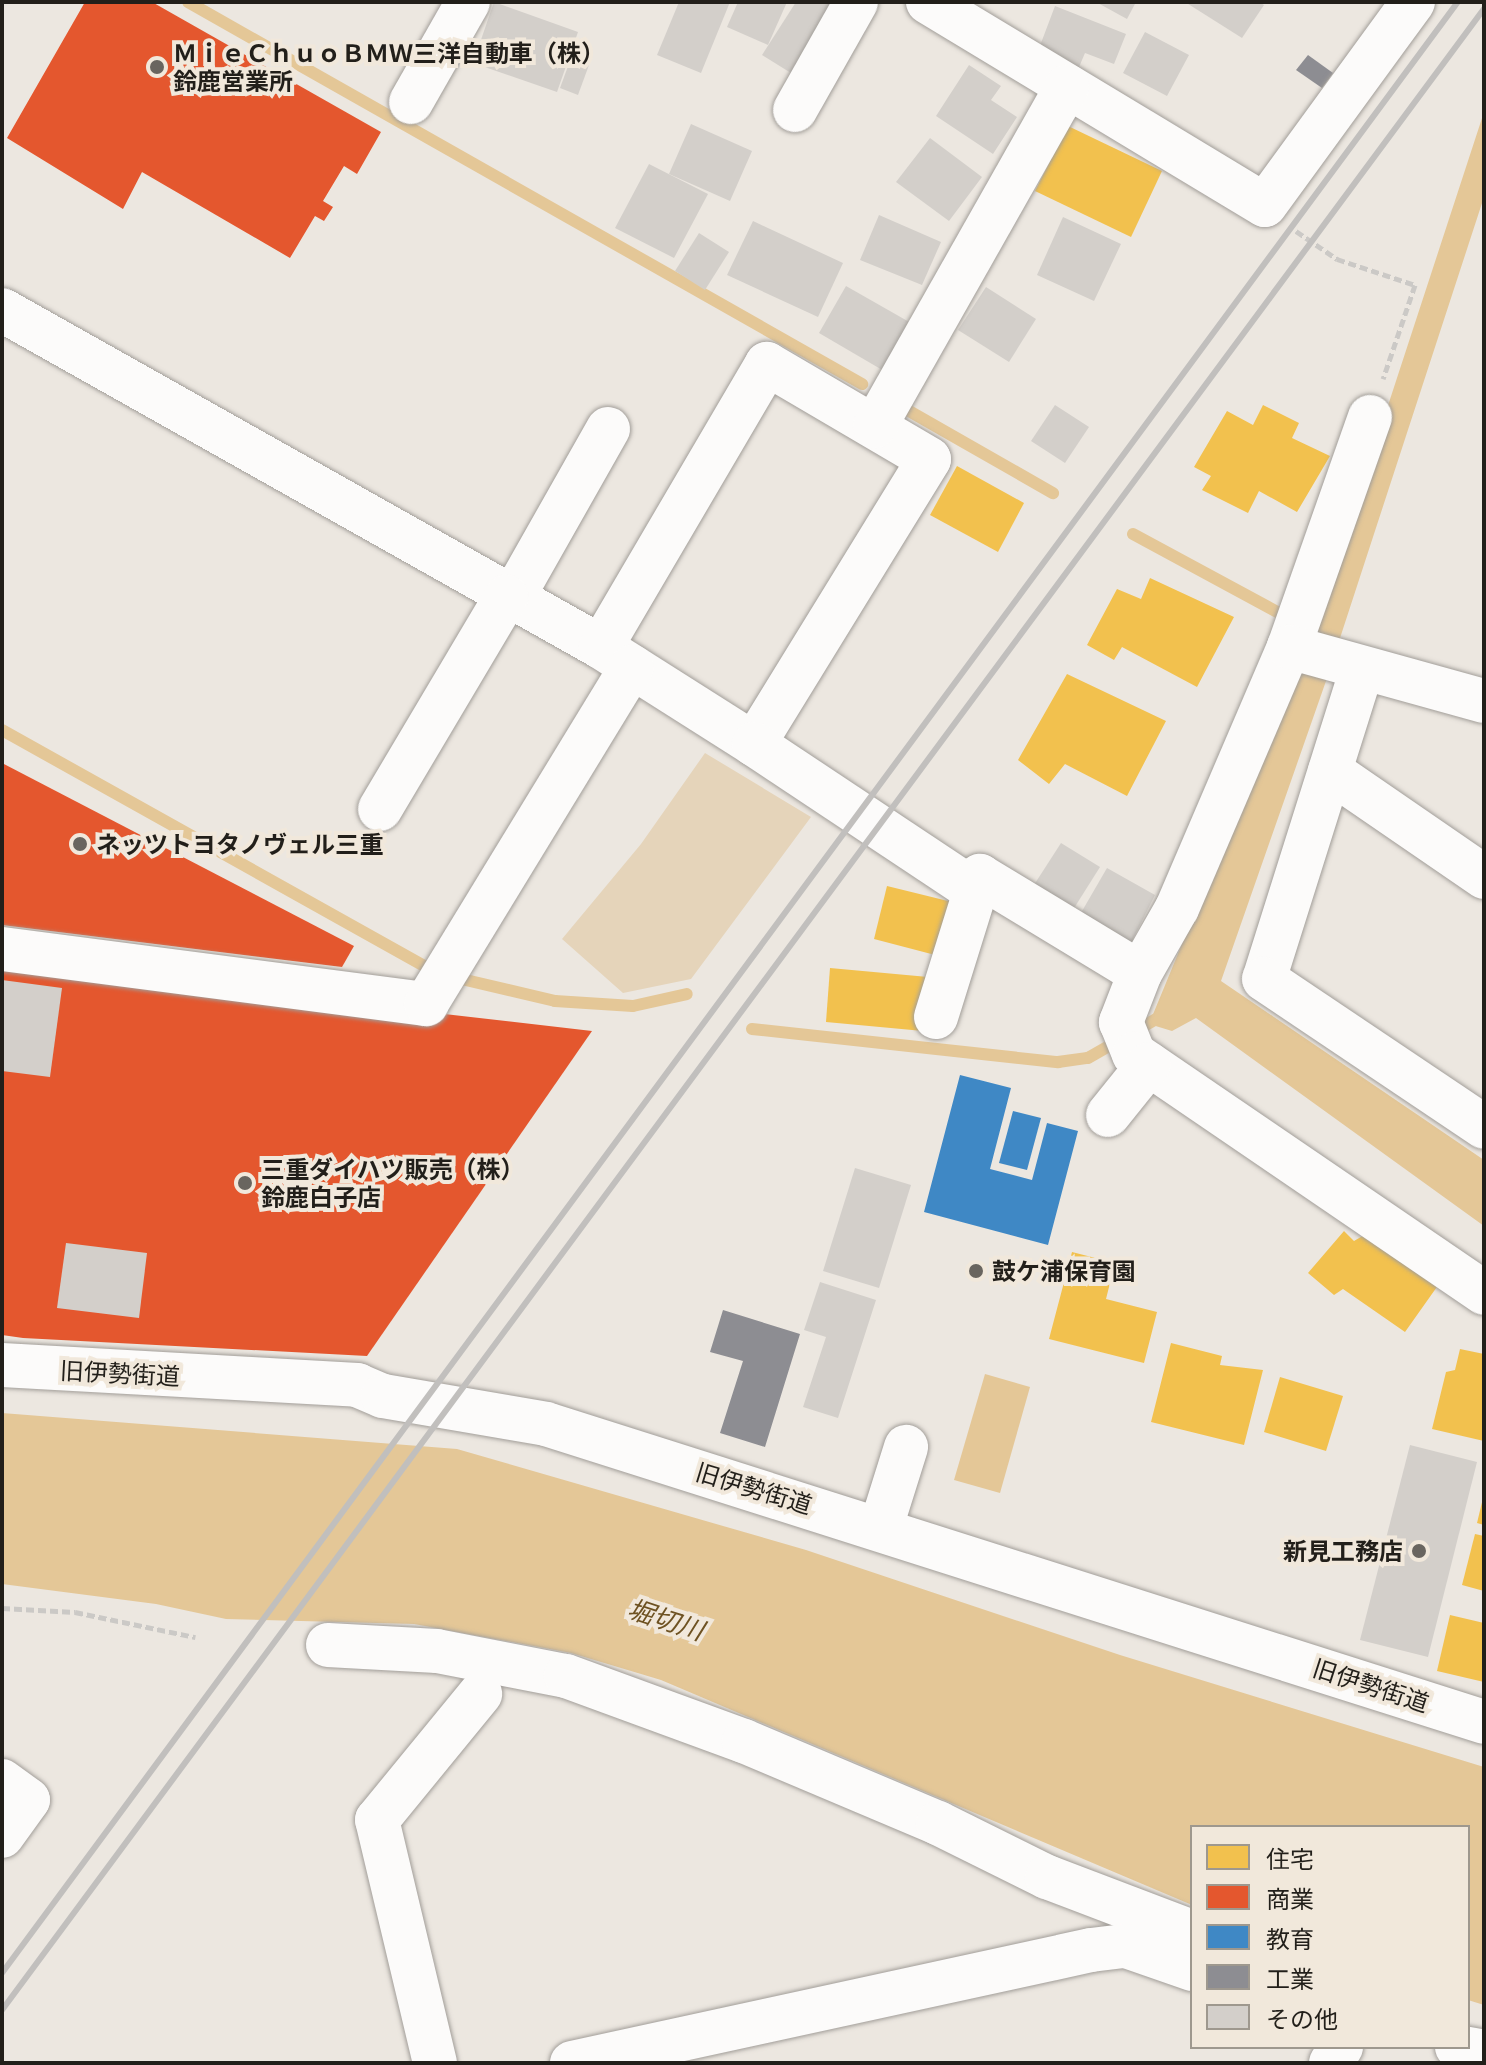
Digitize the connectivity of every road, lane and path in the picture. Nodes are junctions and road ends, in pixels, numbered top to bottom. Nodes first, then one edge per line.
1 (468, 2) edge
2 (856, 2) edge
3 (928, 2) edge
4 (1413, 2) edge
5 (989, 17) edge
6 (1067, 87) junction
7 (411, 102) dead end
8 (795, 110) dead end
9 (1265, 205) junction
10 (2, 310) edge
11 (1370, 417) joint
12 (875, 426) junction
13 (608, 429) dead end
14 (510, 597) junction
15 (1289, 647) junction
16 (617, 657) junction
17 (1352, 667) junction
18 (1484, 701) edge
19 (754, 744) junction
20 (1330, 771) junction
21 (380, 809) dead end
22 (1484, 877) edge
23 (975, 891) junction
24 (2, 949) edge
25 (1140, 973) junction
26 (936, 1017) dead end
27 (1135, 1047) junction
28 (1108, 1115) dead end
29 (1484, 1127) edge
30 (1484, 1293) edge
31 (2, 1365) edge
32 (906, 1447) dead end
33 (881, 1527) junction
34 (2, 1608) edge
35 (195, 1637) dead end
36 (328, 1645) dead end
37 (480, 1694) dead end
38 (1484, 1722) edge
39 (2, 1781) edge
40 (2, 1836) edge
41 (1190, 1931) edge
42 (1190, 1968) edge
43 (730, 2047) edge
44 (435, 2063) edge
45 (572, 2063) edge

1 - 7 street
2 - 8 street
3 - 5 street
4 - 9 street
5 - 6 street
6 - 9 street
6 - 12 street
9 - 11 path
10 - 14 street
11 - 15 street
12 - 16 street
12 - 19 street
13 - 14 street
14 - 16 street
14 - 21 street
15 - 17 street
15 - 25 street
16 - 19 street
16 - 24 street
17 - 18 street
17 - 20 street
19 - 23 street
20 - 22 street
20 - 29 street
23 - 25 street
23 - 26 street
25 - 27 street
27 - 28 street
27 - 30 street
31 - 33 street, 旧伊勢街道
32 - 33 street
33 - 38 street, 旧伊勢街道
34 - 35 path
36 - 41 street
37 - 44 street
39 - 40 street
42 - 43 street
43 - 45 street

